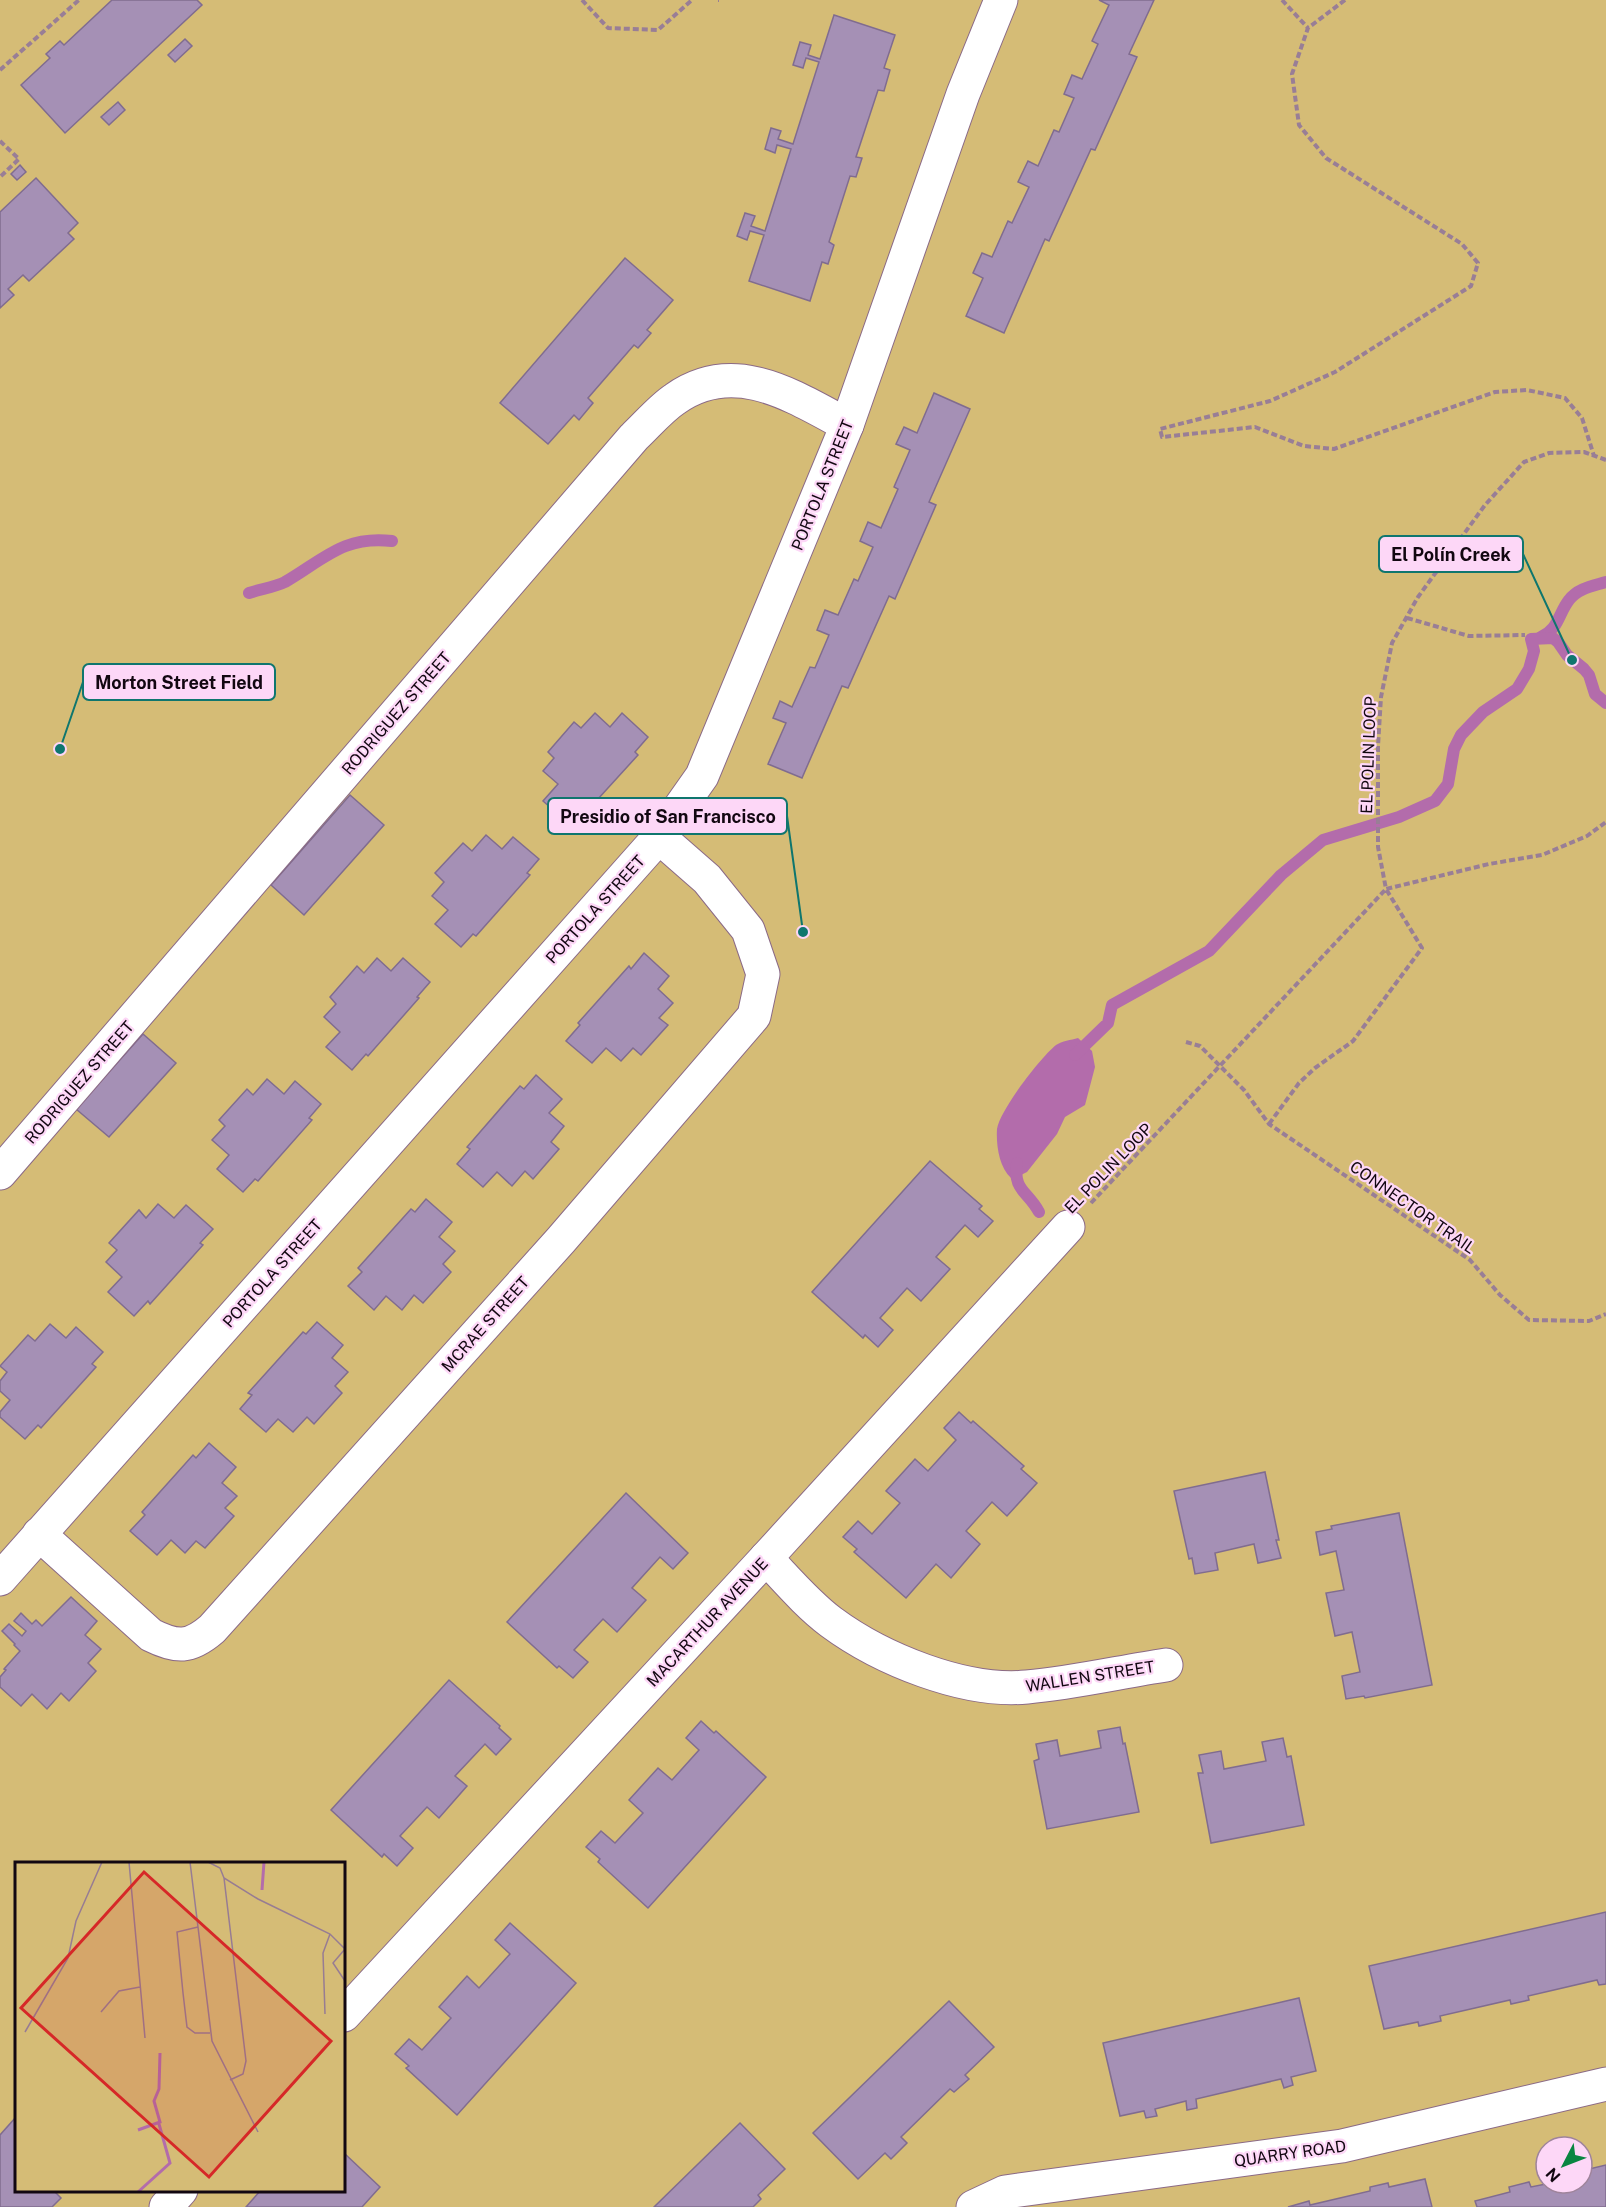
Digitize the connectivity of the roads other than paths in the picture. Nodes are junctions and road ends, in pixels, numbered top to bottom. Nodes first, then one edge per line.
1 (1001, 0) edge
2 (848, 425) junction
3 (659, 837) junction
4 (0, 1173) edge
5 (1068, 1227) road end
6 (39, 1534) junction
7 (766, 1558) junction
8 (0, 1579) edge
9 (1166, 1665) dead end
10 (345, 2014) edge
11 (1606, 2084) edge
12 (179, 2192) edge
13 (166, 2207) edge
14 (974, 2207) edge

1 - 2 street, PORTOLA STREET
2 - 3 street, PORTOLA STREET
2 - 4 street, RODRIGUEZ STREET
3 - 6 street, PORTOLA STREET
3 - 6 street, MCRAE STREET
5 - 7 street, MACARTHUR AVENUE
6 - 8 street, PORTOLA STREET
7 - 9 street, WALLEN STREET
7 - 10 street, MACARTHUR AVENUE
11 - 14 street, QUARRY ROAD
12 - 13 street

